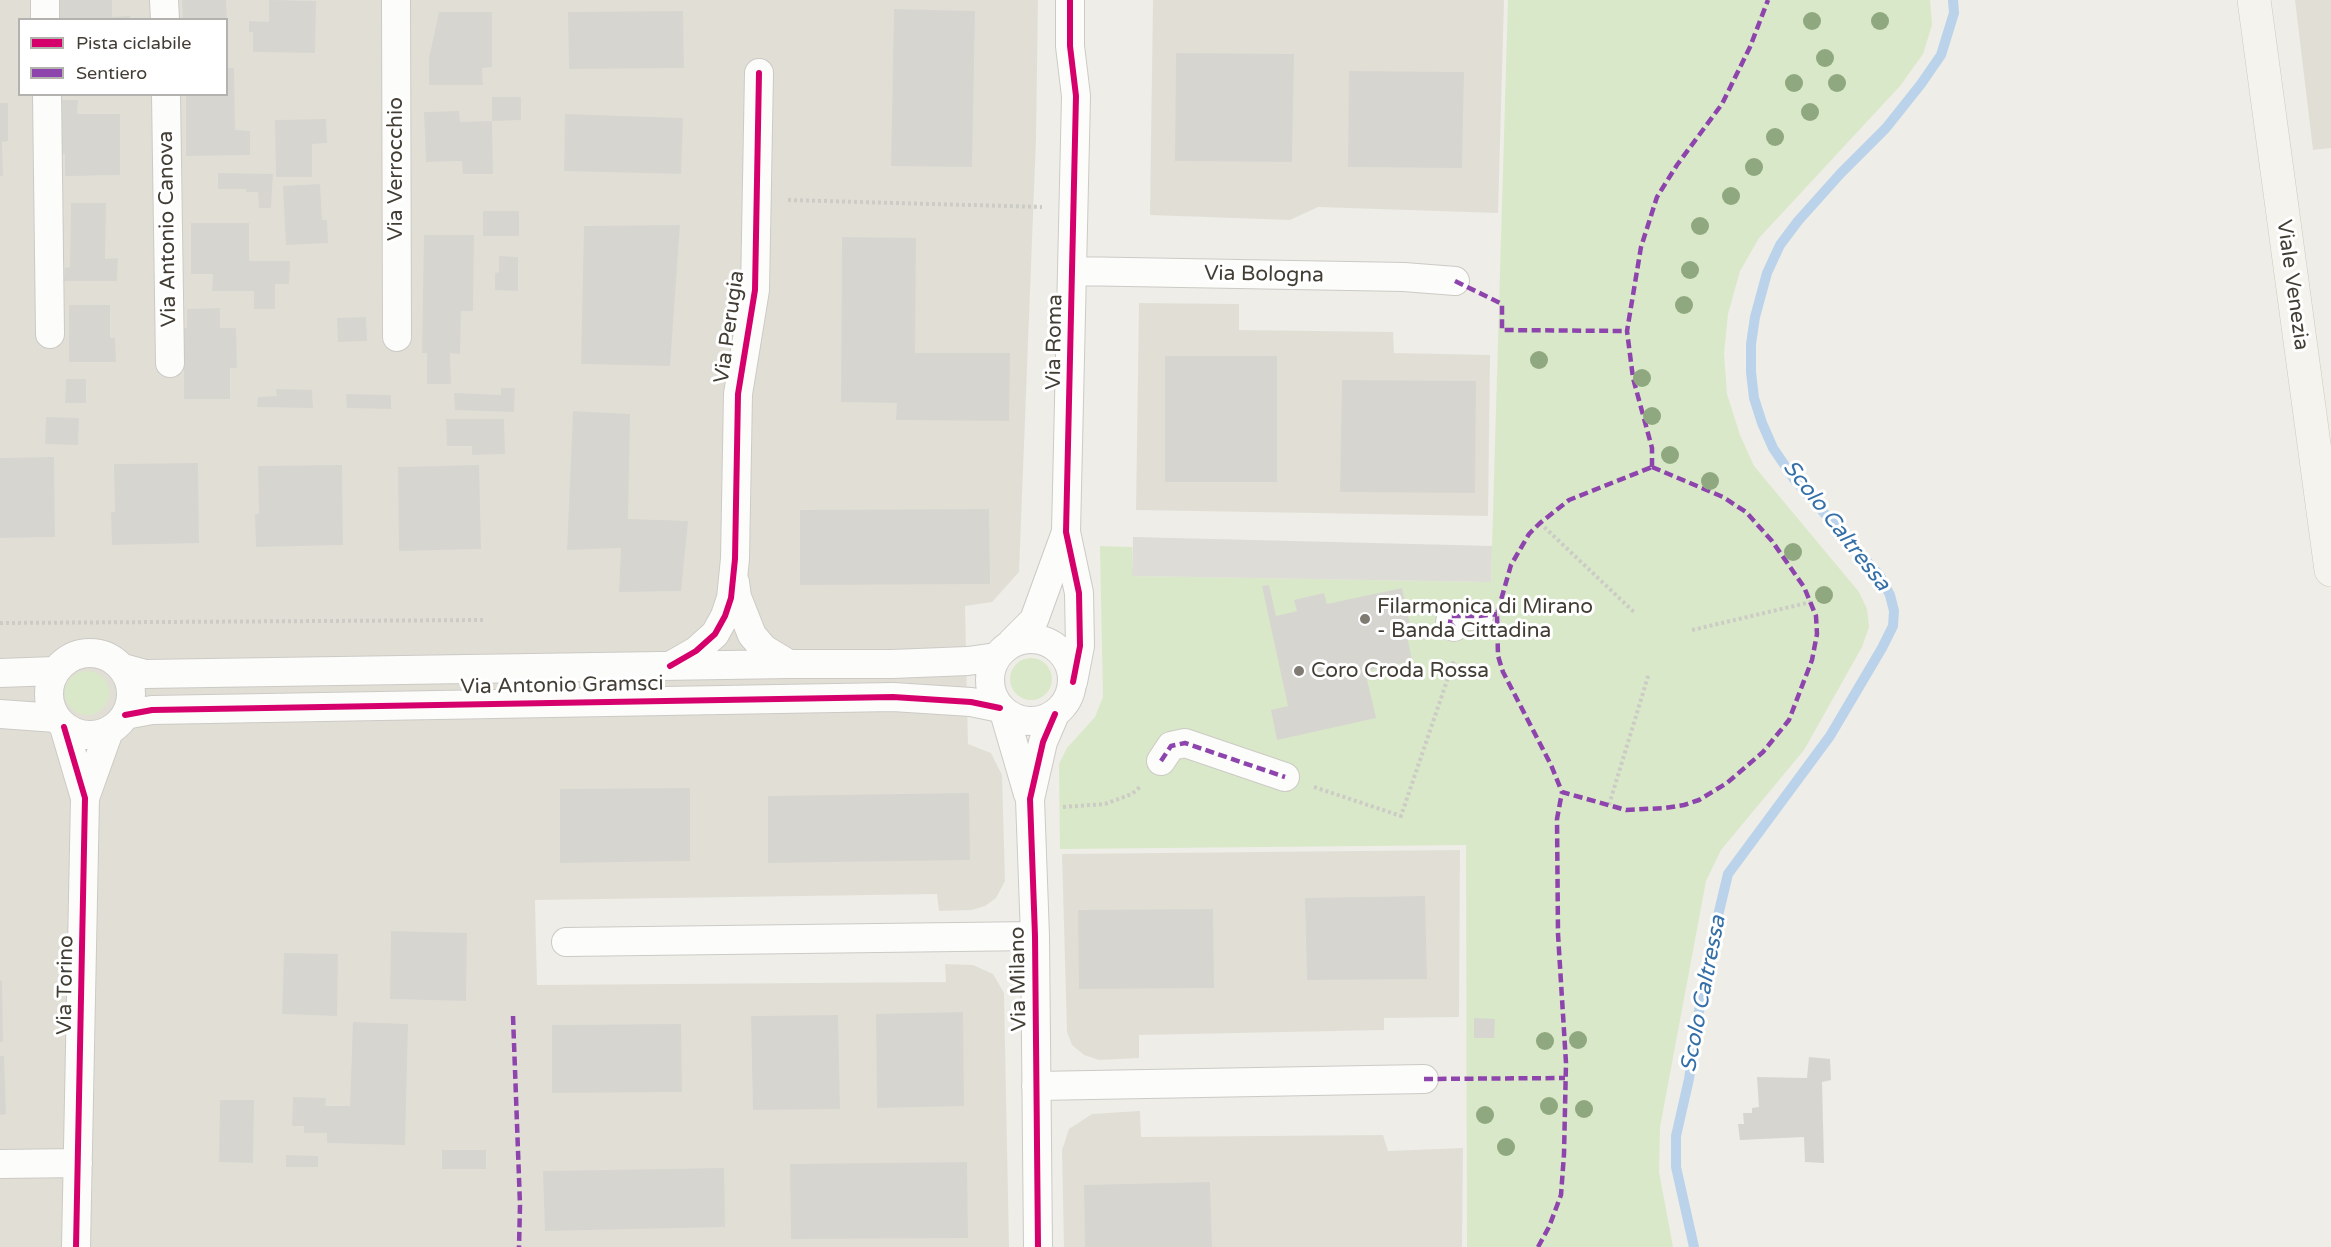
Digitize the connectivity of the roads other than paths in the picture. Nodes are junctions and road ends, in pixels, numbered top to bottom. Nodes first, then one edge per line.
1 (45, 0) edge
2 (164, 0) edge
3 (396, 0) edge
4 (1070, 0) edge
5 (2254, 0) edge
6 (45, 18) edge
7 (165, 18) edge
8 (759, 74) dead end
9 (47, 96) edge
10 (166, 96) edge
11 (1072, 271) junction
12 (1455, 280) dead end
13 (50, 334) dead end
14 (397, 337) dead end
15 (170, 363) dead end
16 (1066, 532) junction
17 (2331, 570) edge
18 (734, 574) junction
19 (1004, 650) junction
20 (789, 664) junction
21 (670, 666) junction
22 (123, 668) junction
23 (54, 671) junction
24 (0, 673) edge
25 (1072, 682) junction
26 (1002, 710) junction
27 (0, 714) edge
28 (1055, 714) junction
29 (60, 722) junction
30 (117, 723) junction
31 (1161, 761) road end
32 (1285, 777) road end
33 (86, 798) junction
34 (1041, 803) junction
35 (1035, 936) junction
36 (566, 942) dead end
37 (1424, 1079) dead end
38 (1036, 1086) junction
39 (78, 1163) junction
40 (0, 1164) edge
41 (76, 1247) edge
42 (1038, 1247) edge

1 - 6 street
2 - 7 street
3 - 14 street, Via Verrocchio
4 - 11 street, Via Roma
5 - 17 main road, Viale Venezia
8 - 18 street, Via Perugia
9 - 13 street
10 - 15 street, Via Antonio Canova
11 - 12 street, Via Bologna
11 - 16 street, Via Roma
16 - 19 street, Via Roma
16 - 25 street, Via Roma
18 - 20 street, Via Perugia
18 - 21 street, Via Perugia
19 - 20 street, Via Antonio Gramsci
19 - 25 street
19 - 26 street
20 - 21 street, Via Antonio Gramsci
21 - 22 street, Via Antonio Gramsci
22 - 23 street
22 - 30 street
23 - 24 street
23 - 29 street
25 - 28 street
26 - 28 street
26 - 30 street, Via Antonio Gramsci
26 - 34 street, Via Milano
27 - 29 street
28 - 34 street, Via Milano
29 - 30 street
29 - 33 street, Via Torino
30 - 33 street, Via Torino
31 - 32 street
33 - 39 street, Via Torino
34 - 35 street, Via Milano
35 - 36 street
35 - 38 street, Via Milano
37 - 38 street
38 - 42 street, Via Milano
39 - 40 street
39 - 41 street, Via Torino

